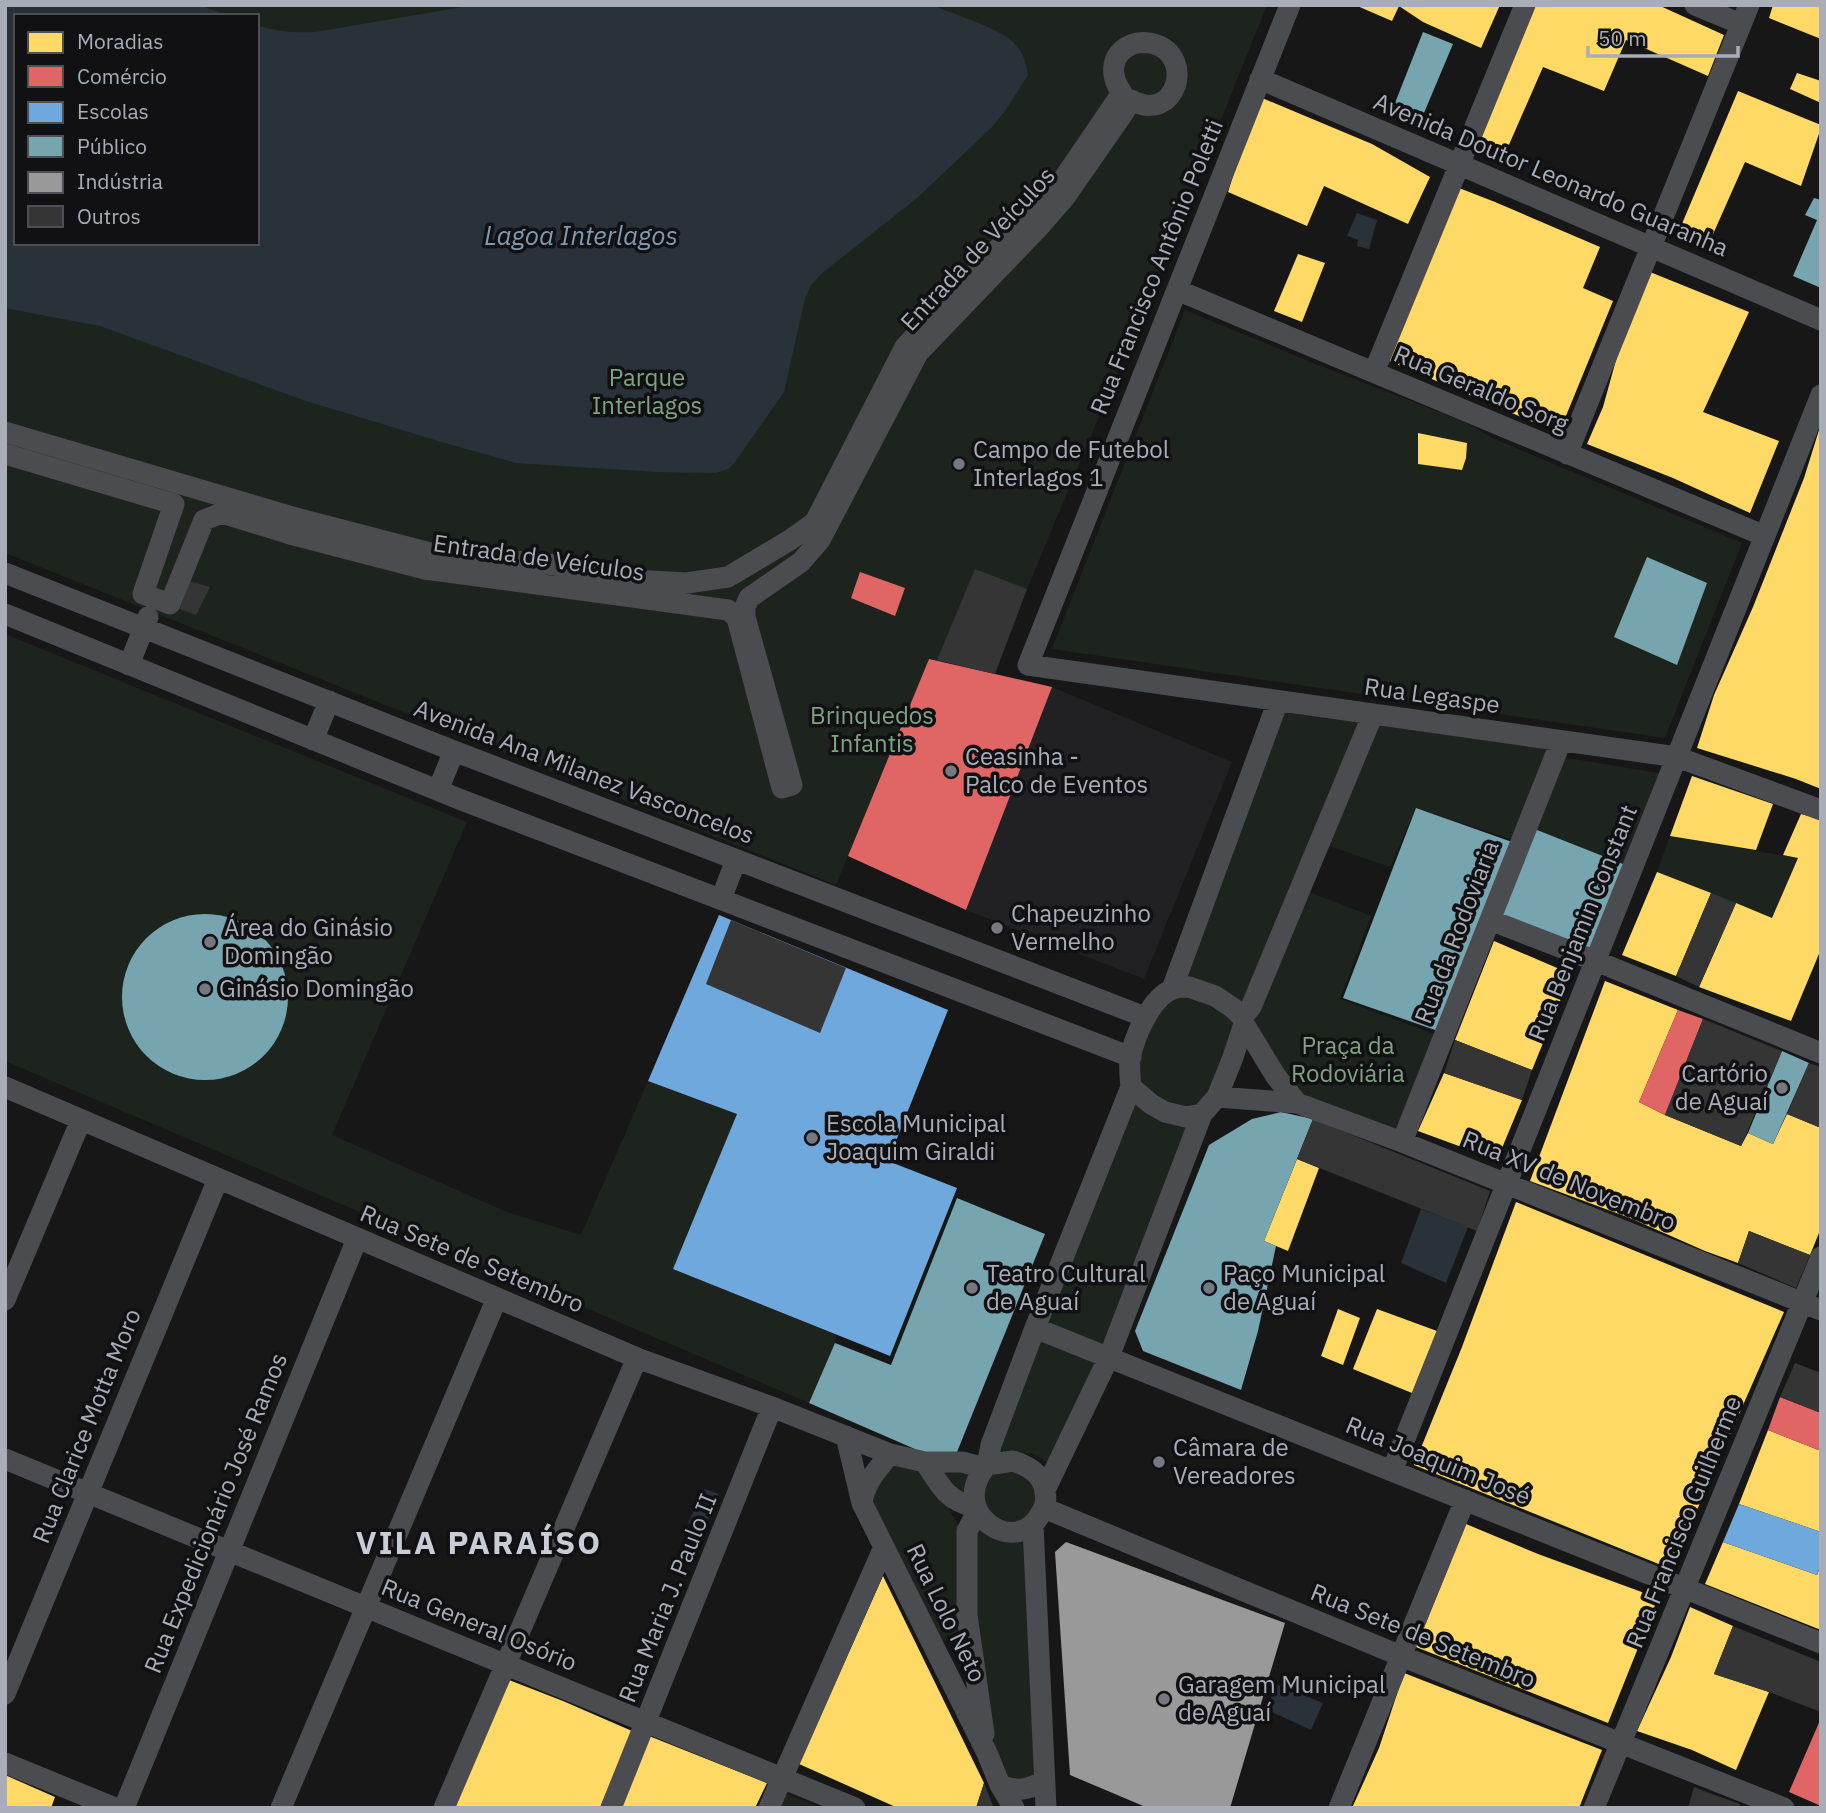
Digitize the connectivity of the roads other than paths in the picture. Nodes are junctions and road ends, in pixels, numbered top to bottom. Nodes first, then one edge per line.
1 (1290, 5) edge
2 (1525, 5) edge
3 (1695, 5) edge
4 (1745, 15) edge
5 (1260, 79) junction
6 (1460, 164) junction
7 (1651, 247) junction
8 (1177, 290) junction
9 (1821, 320) edge
10 (1374, 372) junction
11 (1821, 395) edge
12 (5, 432) edge
13 (5, 454) edge
14 (1567, 454) junction
15 (1765, 536) junction
16 (5, 573) edge
17 (156, 599) junction
18 (5, 614) edge
19 (144, 628) junction
20 (1028, 665) joint
21 (129, 666) junction
22 (329, 701) junction
23 (1278, 701) junction
24 (1373, 714) junction
25 (313, 740) junction
26 (1561, 741) junction
27 (454, 751) junction
28 (1677, 757) junction
29 (438, 790) junction
30 (1821, 810) edge
31 (736, 860) junction
32 (721, 899) junction
33 (1490, 920) junction
34 (1596, 961) junction
35 (1172, 989) junction
36 (1145, 1017) junction
37 (1243, 1021) junction
38 (1821, 1053) edge
39 (1131, 1057) junction
40 (5, 1087) edge
41 (1131, 1087) junction
42 (1217, 1097) junction
43 (1297, 1103) junction
44 (1202, 1114) junction
45 (81, 1120) junction
46 (1402, 1142) junction
47 (218, 1179) junction
48 (1508, 1185) junction
49 (357, 1239) junction
50 (1821, 1256) edge
51 (497, 1298) junction
52 (5, 1300) edge
53 (1811, 1307) edge
54 (1035, 1328) junction
55 (1109, 1357) junction
56 (637, 1358) junction
57 (772, 1407) junction
58 (846, 1436) junction
59 (890, 1454) junction
60 (5, 1459) edge
61 (925, 1462) junction
62 (986, 1467) junction
63 (1392, 1471) junction
64 (88, 1493) junction
65 (1465, 1500) junction
66 (862, 1503) junction
67 (1041, 1508) junction
68 (976, 1509) junction
69 (884, 1546) junction
70 (229, 1551) junction
71 (1685, 1589) junction
72 (366, 1607) junction
73 (1821, 1643) edge
74 (1401, 1656) junction
75 (506, 1665) junction
76 (5, 1694) edge
77 (646, 1722) junction
78 (1621, 1744) junction
79 (986, 1753) junction
80 (5, 1763) edge
81 (782, 1778) junction
82 (1044, 1782) junction
83 (1000, 1785) junction
84 (72, 1800) edge
85 (116, 1808) edge
86 (124, 1808) edge
87 (281, 1808) edge
88 (444, 1808) edge
89 (611, 1808) edge
90 (769, 1808) edge
91 (855, 1808) edge
92 (1014, 1808) edge
93 (1046, 1808) edge
94 (1339, 1808) edge
95 (1594, 1808) edge
96 (1784, 1808) edge

1 - 5 street, Rua Francisco Antônio Poletti
2 - 6 street
3 - 4 street
4 - 7 street
5 - 6 street, Avenida Doutor Leonardo Guaranha
5 - 8 street, Rua Francisco Antônio Poletti
6 - 7 street, Avenida Doutor Leonardo Guaranha
6 - 10 street
7 - 9 street, Avenida Doutor Leonardo Guaranha
7 - 14 street
8 - 10 street, Rua Geraldo Sorg
8 - 20 street, Rua Francisco Antônio Poletti
10 - 14 street, Rua Geraldo Sorg
11 - 15 street, Rua Benjamin Constant
12 - 17 street, Entrada de Veículos
13 - 17 street
14 - 15 street, Rua Geraldo Sorg
15 - 28 street, Rua Benjamin Constant
16 - 19 street, Avenida Ana Milanez Vasconcelos
17 - 19 street
18 - 21 street
19 - 21 street
19 - 22 street, Avenida Ana Milanez Vasconcelos
20 - 23 street, Rua Legaspe
21 - 25 street
22 - 25 street
22 - 27 street, Avenida Ana Milanez Vasconcelos
23 - 24 street, Rua Legaspe
23 - 35 street
24 - 26 street, Rua Legaspe
24 - 37 street
25 - 29 street
26 - 28 street, Rua Legaspe
26 - 33 street, Rua da Rodoviaria
27 - 29 street
27 - 31 street, Avenida Ana Milanez Vasconcelos
28 - 30 street, Rua Legaspe
28 - 34 street, Rua Benjamin Constant
29 - 32 street
31 - 32 street
31 - 36 street, Avenida Ana Milanez Vasconcelos
32 - 39 street
33 - 34 street
33 - 46 street, Rua da Rodoviaria
34 - 38 street
34 - 48 street, Rua Benjamin Constant
35 - 36 street
35 - 37 street
36 - 39 street
37 - 42 street
37 - 43 street
39 - 41 street
40 - 45 street, Rua Sete de Setembro
41 - 44 street
41 - 54 street
42 - 43 street, Rua XV de Novembro
42 - 44 street
43 - 46 street, Rua XV de Novembro
44 - 55 street
45 - 47 street, Rua Sete de Setembro
45 - 52 street
46 - 48 street, Rua XV de Novembro
47 - 49 street, Rua Sete de Setembro
47 - 64 street, Rua Clarice Motta Moro
48 - 53 street, Rua XV de Novembro
48 - 63 street, Rua Benjamin Constant
49 - 51 street, Rua Sete de Setembro
49 - 70 street, Rua Expedicionário José Ramos
50 - 53 street, Rua Francisco Guilherme
51 - 56 street, Rua Sete de Setembro
51 - 72 street
53 - 71 street, Rua Francisco Guilherme
54 - 55 street, Rua Joaquim José
54 - 62 street
55 - 63 street, Rua Joaquim José
55 - 67 street
56 - 57 street, Rua Sete de Setembro
56 - 75 street
57 - 58 street, Rua Sete de Setembro
57 - 77 street, Rua Maria J. Paulo II
58 - 59 street, Rua Sete de Setembro
58 - 66 street, Rua Lolo Neto
59 - 61 street, Rua Sete de Setembro
59 - 66 street
60 - 64 street, Rua General Osório
61 - 62 street, Rua Sete de Setembro
61 - 68 street
62 - 67 street
62 - 68 street
63 - 65 street, Rua Joaquim José
64 - 70 street, Rua General Osório
64 - 76 street, Rua Clarice Motta Moro
65 - 71 street, Rua Joaquim José
65 - 74 street
66 - 69 street, Rua Lolo Neto
67 - 68 street
67 - 74 street, Rua Sete de Setembro
67 - 82 street
68 - 79 street
69 - 79 street, Rua Lolo Neto
69 - 81 street
70 - 72 street, Rua General Osório
70 - 86 street, Rua Expedicionário José Ramos
71 - 73 street, Rua Joaquim José
71 - 78 street, Rua Francisco Guilherme
72 - 75 street, Rua General Osório
72 - 87 street
74 - 78 street, Rua Sete de Setembro
74 - 94 street
75 - 77 street, Rua General Osório
75 - 88 street
77 - 81 street, Rua General Osório
77 - 89 street, Rua Maria J. Paulo II
78 - 95 street, Rua Francisco Guilherme
78 - 96 street, Rua Sete de Setembro
79 - 83 street, Rua Lolo Neto
80 - 84 street
81 - 90 street
81 - 91 street, Rua General Osório
82 - 83 street
82 - 93 street
83 - 92 street, Rua Lolo Neto
84 - 85 street

